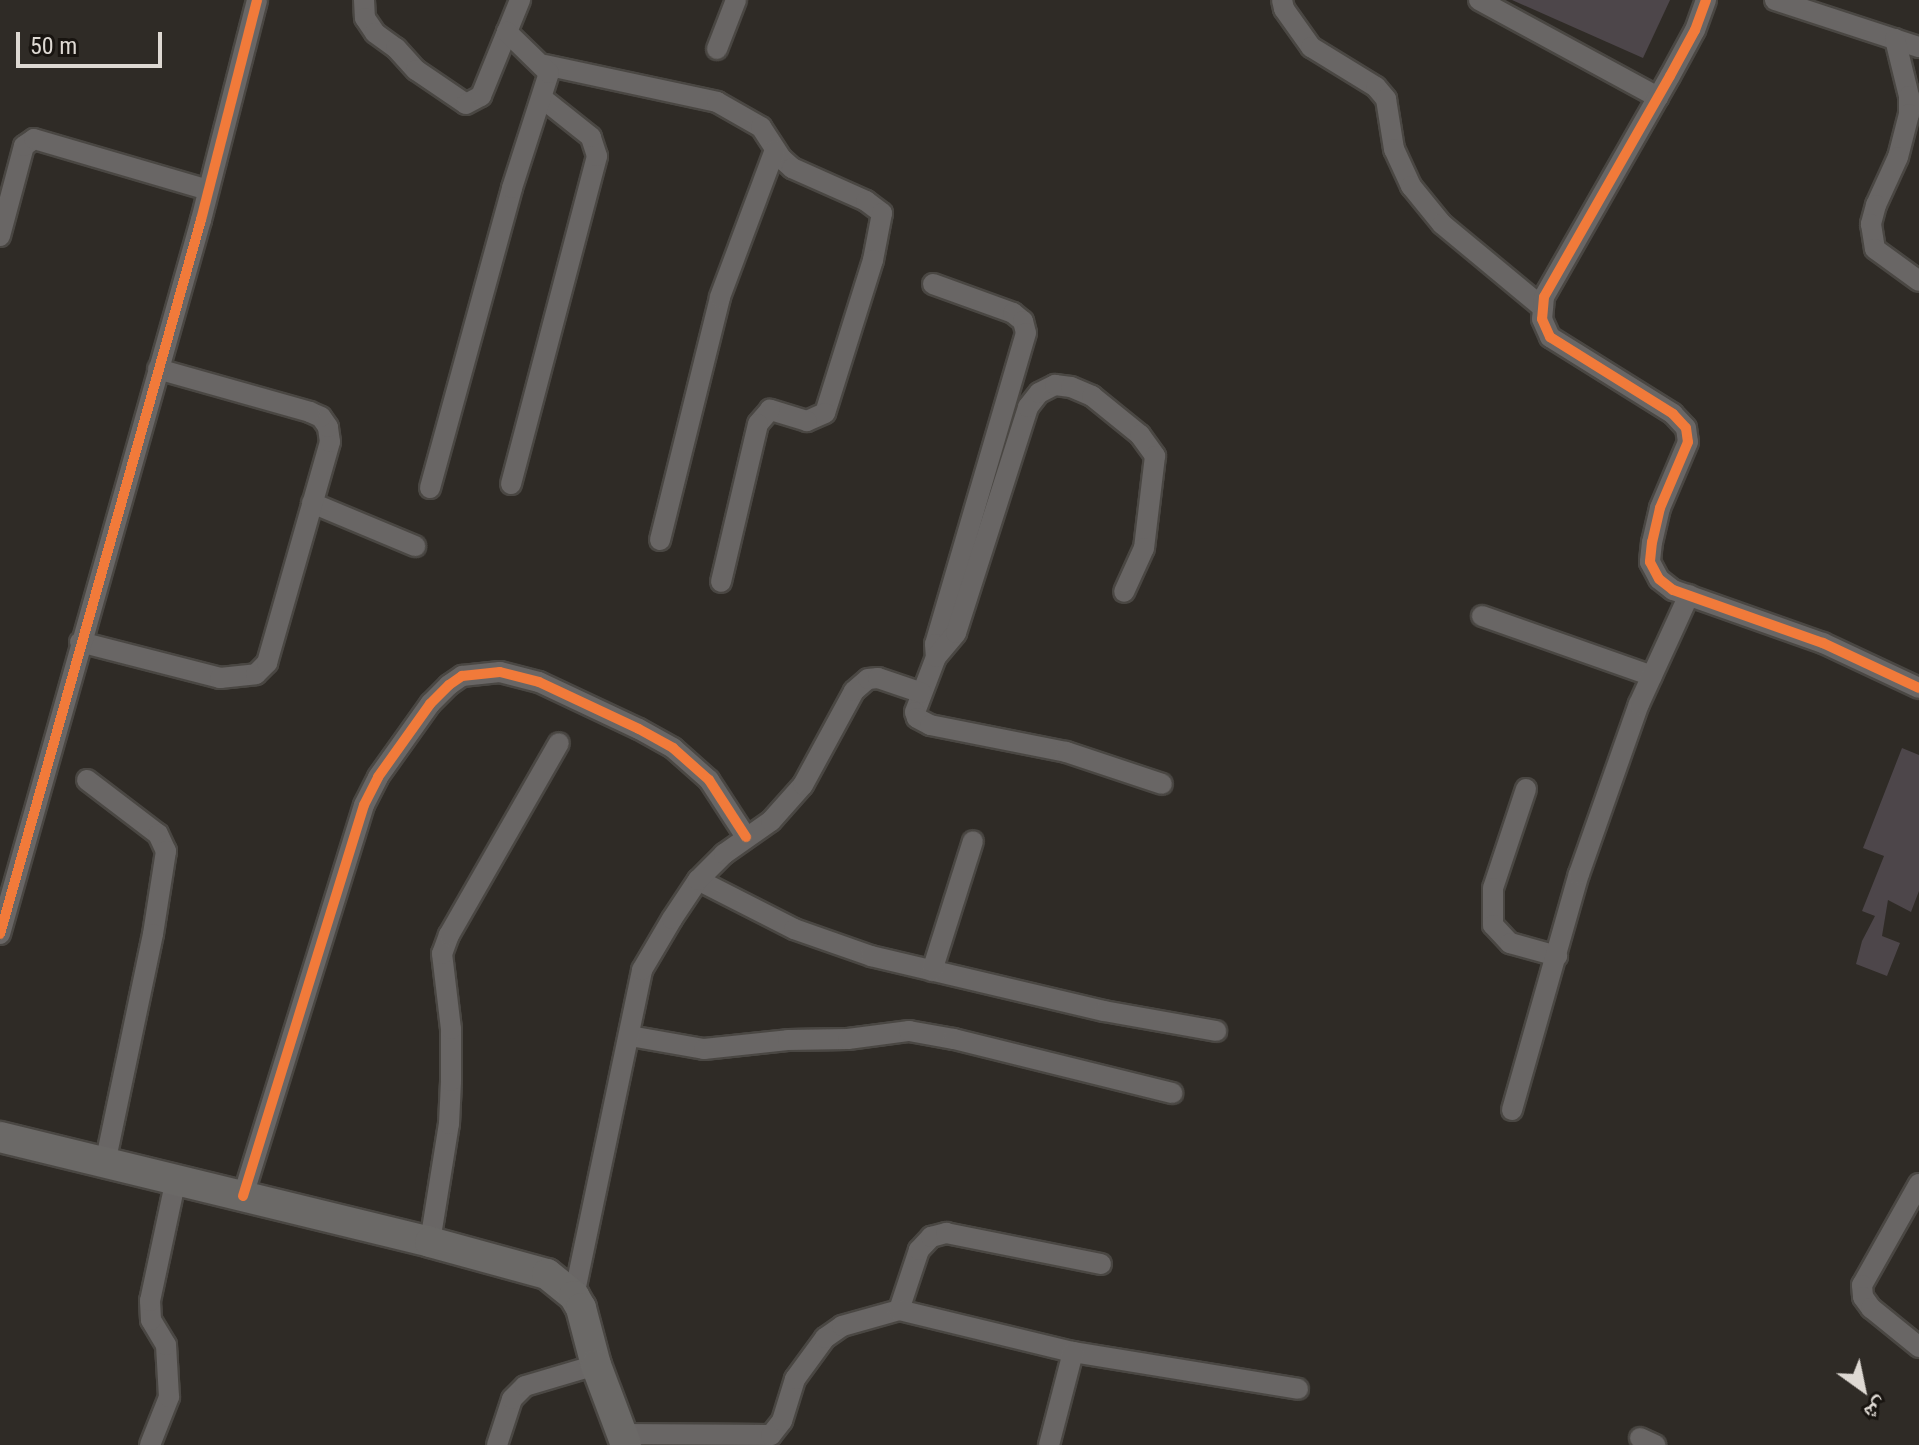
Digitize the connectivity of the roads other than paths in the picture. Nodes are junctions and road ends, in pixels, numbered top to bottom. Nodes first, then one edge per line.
1 (257, 0) edge
2 (364, 0) edge
3 (520, 0) edge
4 (736, 0) edge
5 (1282, 0) edge
6 (1479, 0) edge
7 (1706, 0) edge
8 (1785, 1) edge
9 (507, 32) junction
10 (1895, 39) junction
11 (1919, 47) edge
12 (717, 49) dead end
13 (545, 65) junction
14 (1658, 97) junction
15 (542, 98) junction
16 (775, 150) junction
17 (208, 190) junction
18 (0, 236) edge
19 (1919, 281) edge
20 (933, 284) dead end
21 (1543, 308) junction
22 (158, 369) junction
23 (511, 484) dead end
24 (430, 488) dead end
25 (312, 503) junction
26 (660, 540) dead end
27 (415, 546) dead end
28 (721, 582) dead end
29 (1124, 592) dead end
30 (1689, 595) junction
31 (1482, 616) dead end
32 (80, 642) junction
33 (936, 657) junction
34 (1652, 676) junction
35 (1919, 688) edge
36 (922, 693) junction
37 (559, 743) dead end
38 (87, 780) dead end
39 (1162, 784) dead end
40 (1526, 789) dead end
41 (746, 837) junction
42 (973, 841) dead end
43 (698, 880) junction
44 (0, 934) edge
45 (1557, 956) junction
46 (932, 971) junction
47 (1216, 1031) dead end
48 (630, 1036) junction
49 (1172, 1093) dead end
50 (1512, 1110) dead end
51 (0, 1137) edge
52 (105, 1163) junction
53 (176, 1179) junction
54 (1919, 1184) edge
55 (243, 1196) junction
56 (430, 1242) junction
57 (1101, 1264) dead end
58 (574, 1296) junction
59 (899, 1310) junction
60 (1919, 1347) edge
61 (1073, 1352) junction
62 (596, 1365) junction
63 (1298, 1389) dead end
64 (624, 1440) edge
65 (150, 1445) edge
66 (497, 1445) edge
67 (1049, 1445) edge

1 - 17 street
2 - 9 street
3 - 9 street
4 - 12 street
5 - 21 street
6 - 14 street
7 - 14 street
8 - 10 street
9 - 13 street
10 - 11 street
10 - 19 street
13 - 15 street
13 - 16 street
14 - 21 street
15 - 23 street
15 - 24 street
16 - 26 street
16 - 28 street
17 - 18 street
17 - 22 street
20 - 33 street
21 - 30 street
22 - 25 street
22 - 32 street
25 - 27 street
25 - 32 street
29 - 33 street
30 - 34 street
30 - 35 street
31 - 34 street
32 - 44 street
33 - 36 street
34 - 45 street
36 - 39 street
36 - 41 street
37 - 56 street
38 - 52 street
40 - 45 street
41 - 43 street
41 - 55 street
42 - 46 street
43 - 46 street
43 - 48 street
45 - 50 street
46 - 47 street
48 - 49 street
48 - 58 street
51 - 52 street
52 - 53 street
53 - 55 street
53 - 65 street
54 - 60 street
55 - 56 street
56 - 58 street
57 - 59 street
58 - 62 street
59 - 61 street
59 - 64 street
61 - 63 street
61 - 67 street
62 - 64 street
62 - 66 street

